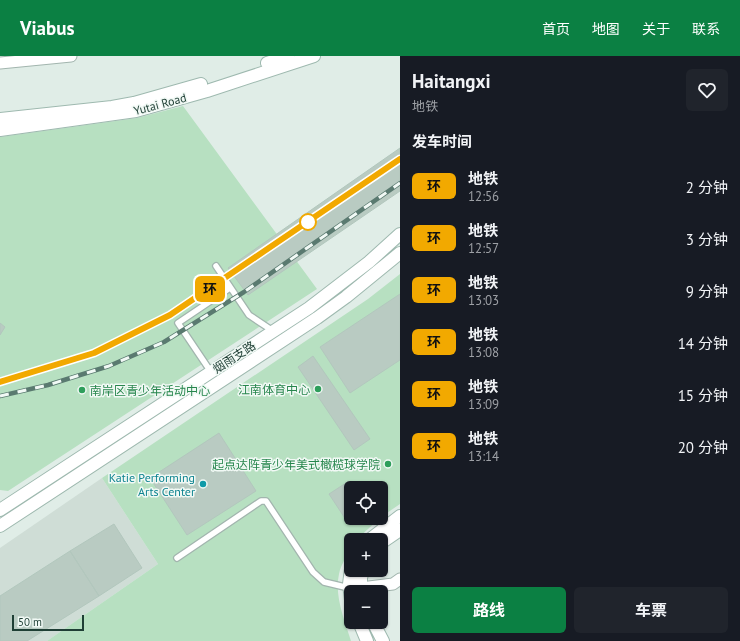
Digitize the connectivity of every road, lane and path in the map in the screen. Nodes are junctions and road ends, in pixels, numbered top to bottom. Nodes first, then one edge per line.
1 (71, 56) edge
2 (288, 56) edge
3 (314, 56) edge
4 (277, 62) edge
5 (0, 63) edge
6 (0, 119) edge
7 (0, 130) edge
8 (400, 234) edge
9 (400, 253) edge
10 (400, 258) edge
11 (216, 266) dead end
12 (378, 272) junction
13 (230, 288) junction
14 (273, 332) junction
15 (211, 372) junction
16 (0, 510) edge
17 (400, 516) edge
18 (0, 526) edge
19 (400, 530) edge
20 (378, 533) edge
21 (388, 538) edge
22 (177, 558) dead end
23 (400, 580) edge
24 (388, 585) edge
25 (344, 588) edge
26 (362, 629) edge
27 (377, 629) edge
28 (368, 641) edge
29 (383, 641) edge

1 - 5 street
2 - 4 main road, Yutai Road
3 - 4 main road, Yutai Road
4 - 6 main road, Yutai Road
4 - 7 main road, Yutai Road
8 - 14 main road, 烟雨支路
9 - 12 main road, 烟雨支路
10 - 12 main road
11 - 13 lane
12 - 18 main road, 烟雨支路
13 - 14 lane
13 - 15 lane
14 - 15 main road, 烟雨支路
15 - 16 main road, 烟雨支路
17 - 20 main road
19 - 21 main road
22 - 25 lane
23 - 24 street
26 - 28 main road
27 - 29 main road

